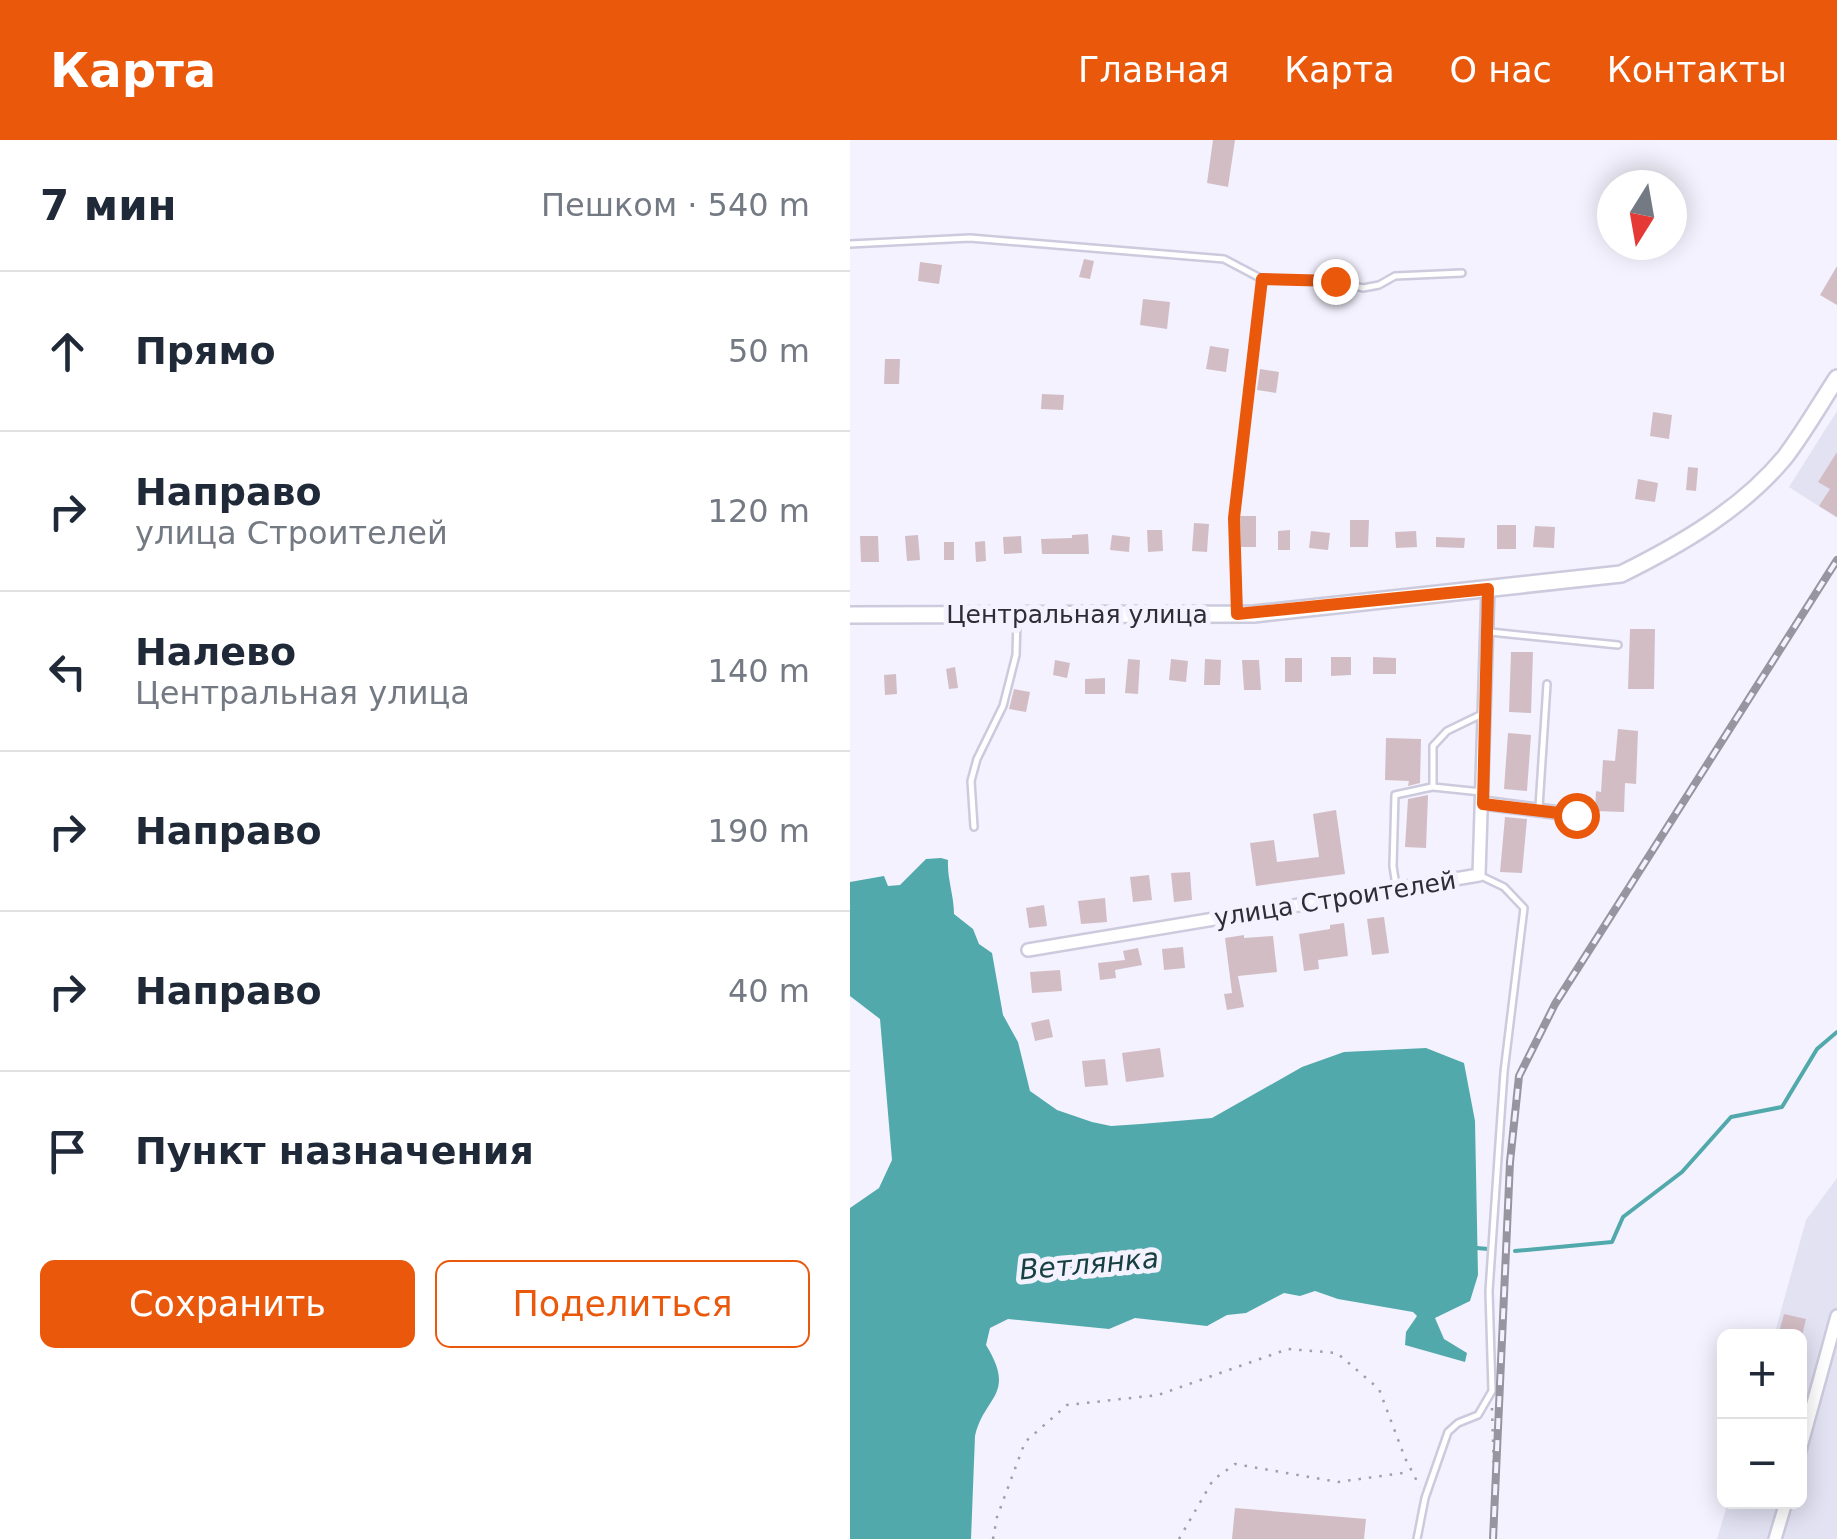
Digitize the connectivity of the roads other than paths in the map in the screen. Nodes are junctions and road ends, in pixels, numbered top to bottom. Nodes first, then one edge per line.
1 (850, 244) edge
2 (1462, 273) dead end
3 (1262, 279) junction
4 (1837, 378) edge
5 (1488, 589) junction
6 (1237, 614) junction
7 (850, 615) edge
8 (1017, 615) junction
9 (1487, 632) junction
10 (1618, 646) dead end
11 (1547, 684) dead end
12 (1485, 713) junction
13 (1433, 787) junction
14 (1483, 798) junction
15 (1539, 810) junction
16 (1576, 815) dead end
17 (974, 827) dead end
18 (1479, 875) junction
19 (1396, 889) junction
20 (1028, 950) dead end
21 (1837, 1316) edge
22 (1807, 1428) edge
23 (1784, 1509) edge
24 (1418, 1539) edge
25 (1774, 1539) edge

1 - 3 lane
2 - 3 lane
3 - 6 lane
4 - 5 main road, Центральная улица
5 - 6 main road, Центральная улица
5 - 9 street, улица Строителей
6 - 8 main road, Центральная улица
7 - 8 main road, Центральная улица
8 - 17 lane
9 - 10 lane
9 - 12 street, улица Строителей
11 - 15 lane
12 - 13 lane
12 - 14 street, улица Строителей
13 - 14 lane
13 - 19 lane
14 - 15 street
14 - 18 street, улица Строителей
15 - 16 street
18 - 19 street, улица Строителей
18 - 24 lane
19 - 20 street, улица Строителей
21 - 22 street
23 - 25 street

